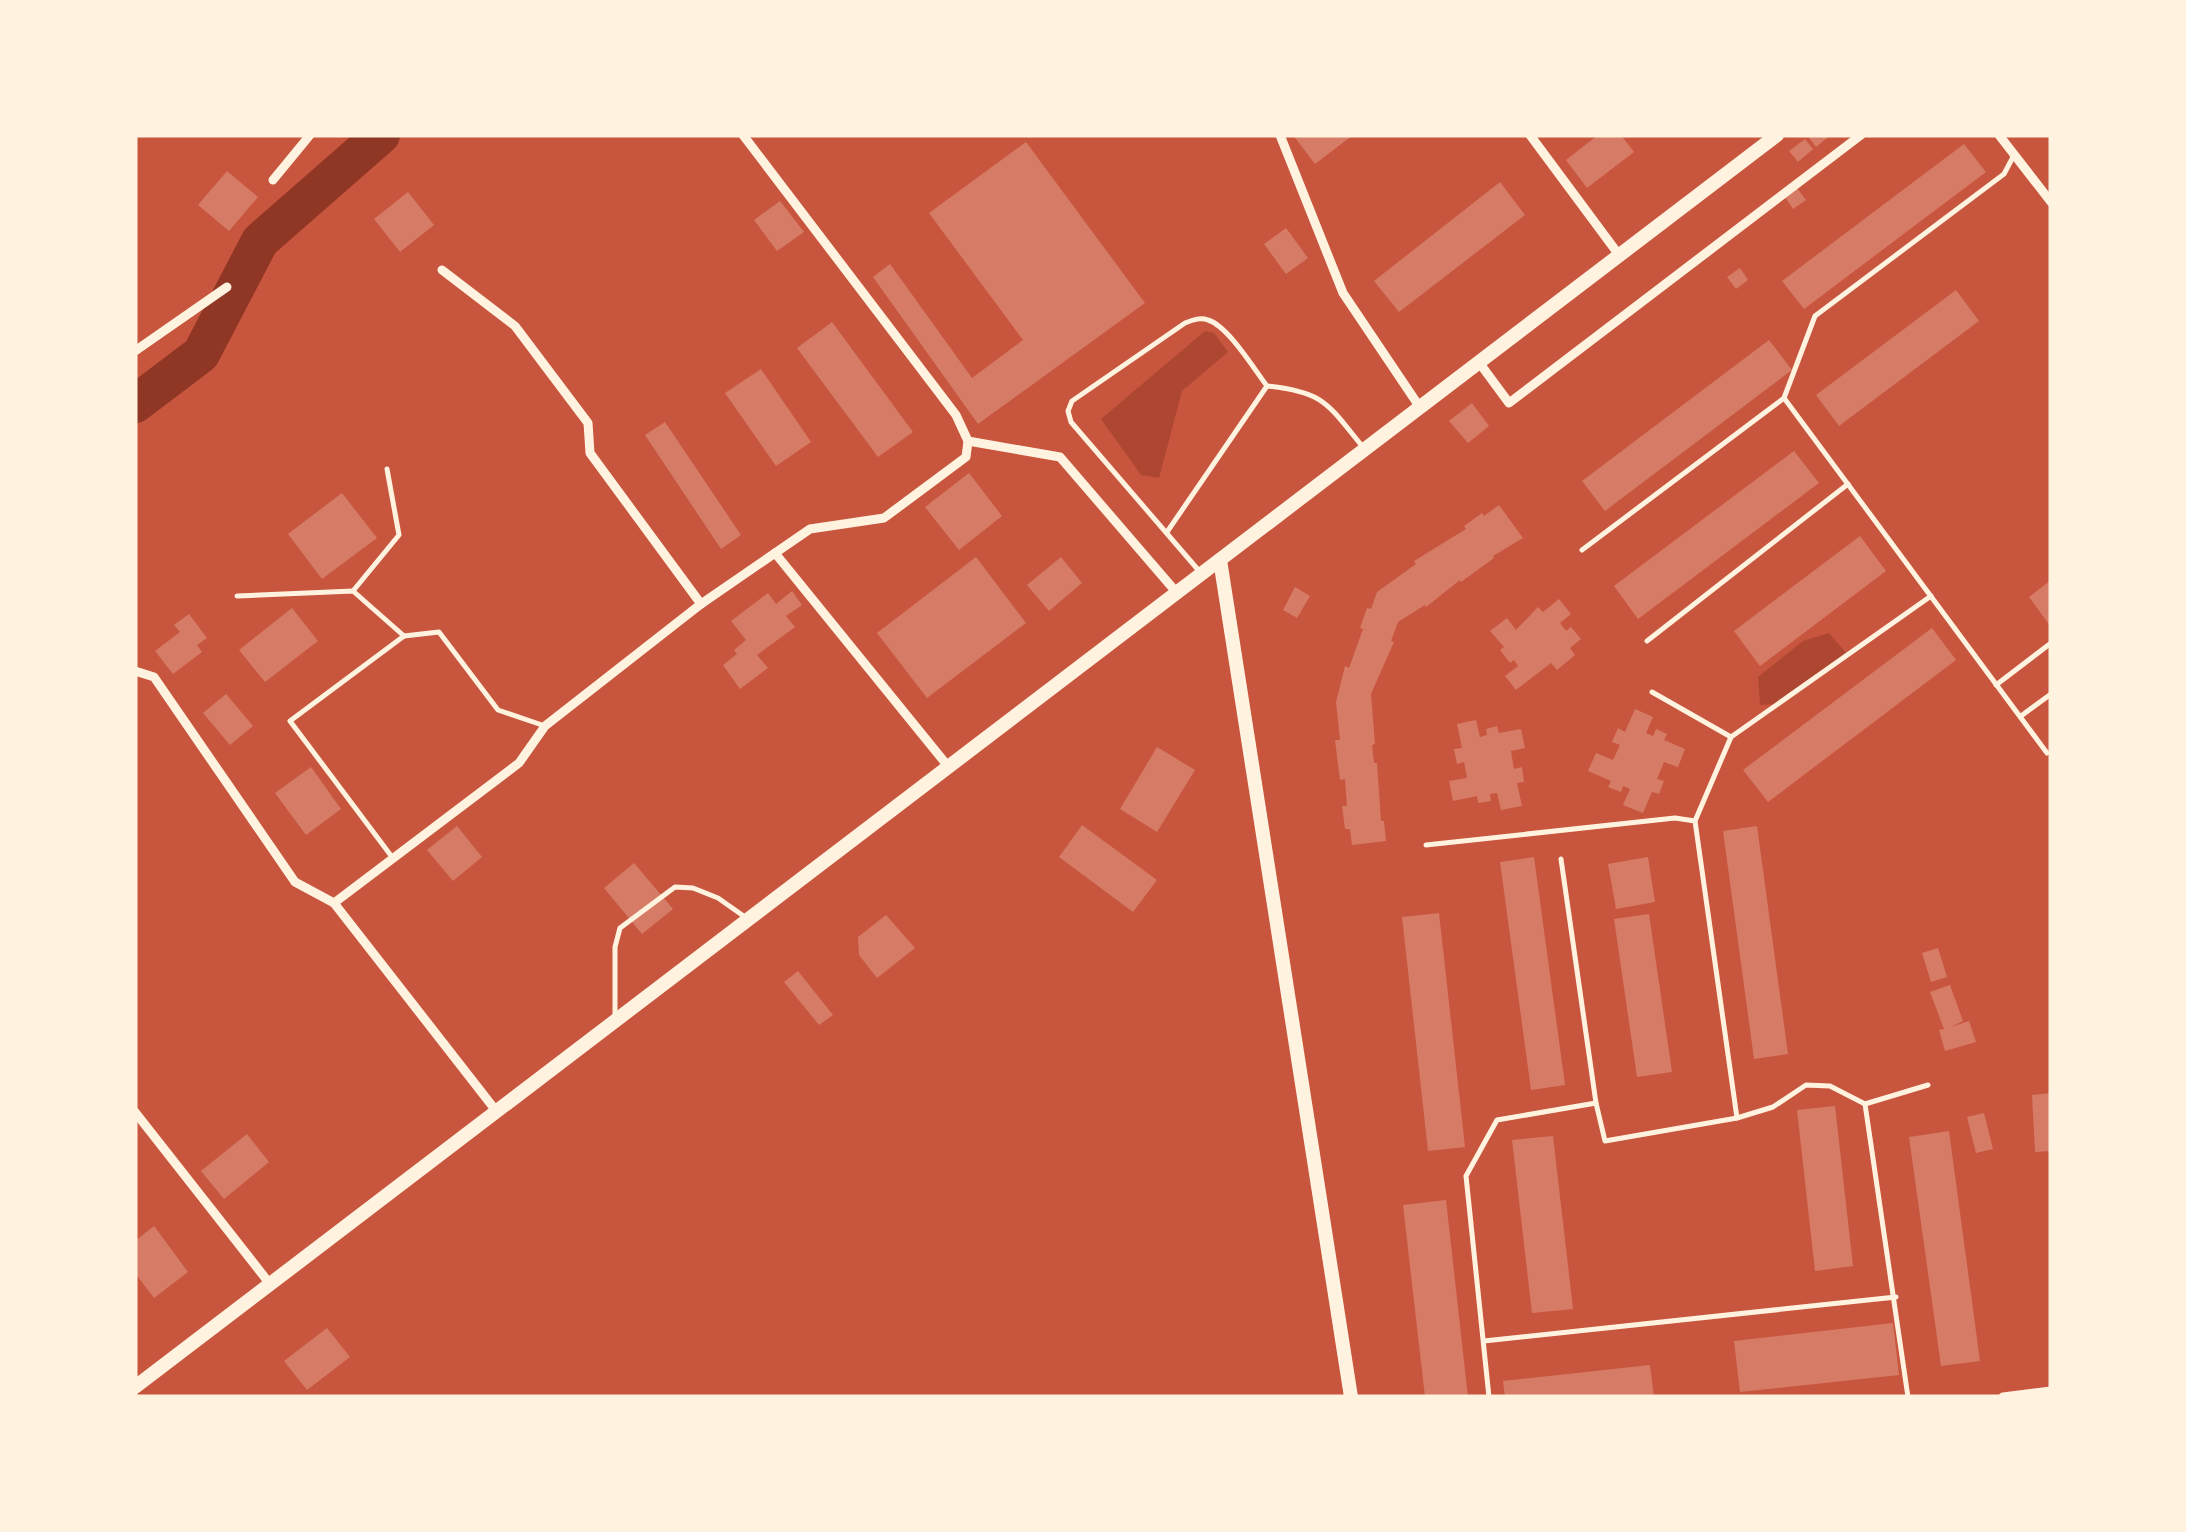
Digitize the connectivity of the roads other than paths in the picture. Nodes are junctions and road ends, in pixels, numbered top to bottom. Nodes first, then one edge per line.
1 (310, 135) edge
2 (743, 135) edge
3 (1280, 135) edge
4 (1530, 135) edge
5 (1777, 135) edge
6 (1861, 135) edge
7 (1999, 135) edge
8 (2014, 155) junction
9 (274, 180) dead end
10 (2051, 202) edge
11 (1619, 255) junction
12 (442, 270) dead end
13 (227, 287) dead end
14 (135, 351) edge
15 (1478, 361) junction
16 (1267, 386) junction
17 (1784, 398) junction
18 (1419, 406) junction
19 (968, 442) junction
20 (1364, 448) junction
21 (387, 469) dead end
22 (1848, 484) junction
23 (1167, 532) junction
24 (1582, 550) dead end
25 (775, 553) junction
26 (1220, 560) junction
27 (1202, 574) junction
28 (353, 591) junction
29 (1177, 592) junction
30 (237, 596) dead end
31 (1931, 596) junction
32 (701, 604) junction
33 (404, 636) junction
34 (1647, 641) dead end
35 (2051, 643) edge
36 (135, 671) edge
37 (1996, 685) junction
38 (1652, 692) dead end
39 (2051, 694) edge
40 (2020, 717) junction
41 (544, 726) junction
42 (1731, 737) junction
43 (2048, 753) dead end
44 (947, 765) junction
45 (1695, 820) junction
46 (1426, 845) dead end
47 (392, 857) junction
48 (1561, 858) dead end
49 (334, 904) junction
50 (748, 918) junction
51 (615, 1020) junction
52 (1928, 1086) dead end
53 (1596, 1103) junction
54 (1865, 1104) junction
55 (135, 1112) edge
56 (497, 1112) junction
57 (1737, 1118) junction
58 (270, 1284) junction
59 (1896, 1297) junction
60 (1484, 1340) junction
61 (135, 1387) edge
62 (2051, 1391) edge
63 (1351, 1397) edge
64 (1489, 1397) edge
65 (1908, 1397) edge
66 (2004, 1397) edge

1 - 9 street
2 - 19 street
3 - 18 street
4 - 11 street
5 - 11 main road
6 - 15 street
7 - 8 street
8 - 10 street
8 - 17 lane
11 - 15 main road
12 - 32 street
13 - 14 street
15 - 18 main road
16 - 20 lane
16 - 23 lane
16 - 23 lane
17 - 22 lane
17 - 24 lane
18 - 20 main road
19 - 25 street
19 - 29 street
20 - 26 main road
21 - 28 lane
22 - 31 lane
22 - 34 lane
23 - 27 lane
25 - 32 street
25 - 44 street
26 - 27 main road
26 - 63 main road
27 - 29 main road
28 - 30 lane
28 - 33 lane
29 - 44 main road
31 - 37 lane
31 - 42 lane
32 - 41 street
33 - 41 lane
33 - 47 lane
35 - 37 lane
36 - 49 street
37 - 40 lane
38 - 42 lane
39 - 40 lane
40 - 43 lane
41 - 47 street
42 - 45 lane
44 - 50 main road
45 - 46 lane
45 - 57 lane
47 - 49 street
48 - 53 lane
49 - 56 street
50 - 51 main road
50 - 51 lane
51 - 56 main road
52 - 54 lane
53 - 57 lane
53 - 60 lane
54 - 57 lane
54 - 59 lane
55 - 58 street
56 - 58 main road
58 - 61 main road
59 - 60 lane
59 - 65 lane
60 - 64 lane
62 - 66 street

